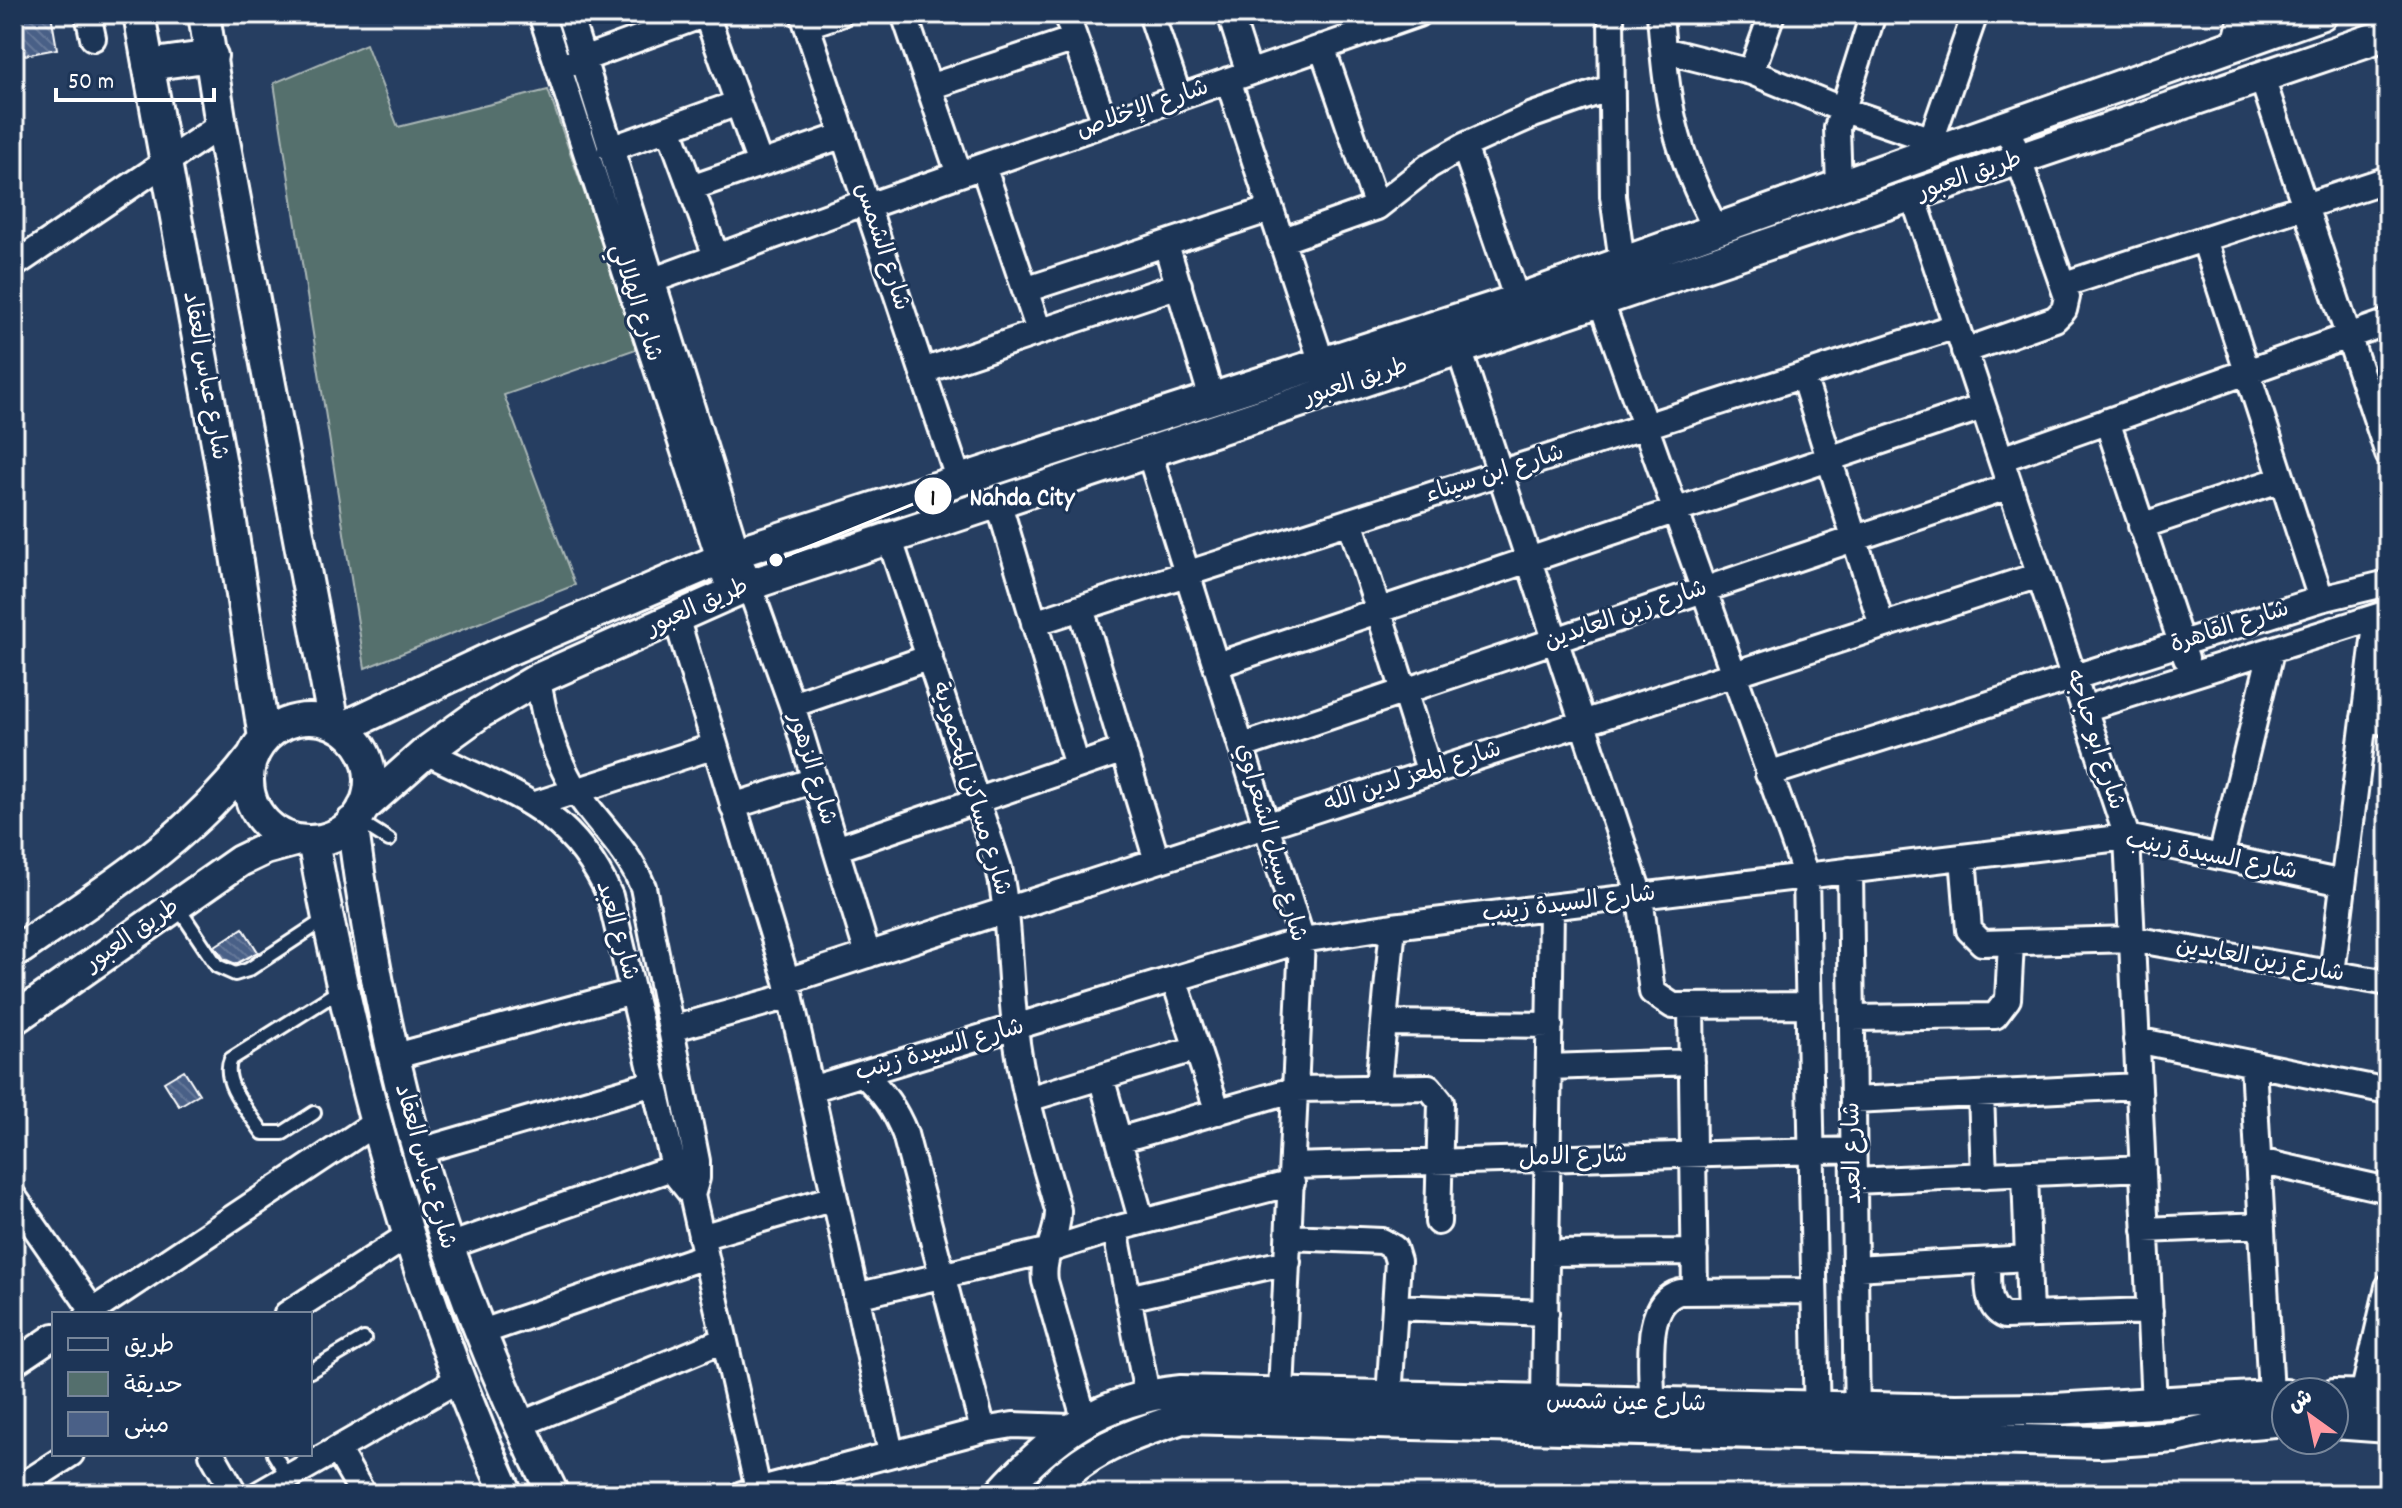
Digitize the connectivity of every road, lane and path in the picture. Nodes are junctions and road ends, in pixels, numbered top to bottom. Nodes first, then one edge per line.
1 (88, 14) edge
2 (139, 14) edge
3 (204, 14) edge
4 (541, 14) edge
5 (569, 14) edge
6 (840, 14) edge
7 (904, 14) edge
8 (1066, 14) edge
9 (1151, 14) edge
10 (1230, 14) edge
11 (1418, 14) edge
12 (1611, 14) edge
13 (1660, 14) edge
14 (1772, 14) edge
15 (1873, 14) edge
16 (1975, 14) edge
17 (2243, 14) edge
18 (2322, 14) edge
19 (696, 16) edge
20 (1388, 19) edge
21 (805, 20) edge
22 (2388, 34) edge
23 (93, 38) dead end
24 (1075, 39) junction
25 (2235, 44) junction
26 (1322, 47) junction
27 (1663, 50) junction
28 (212, 56) junction
29 (582, 61) junction
30 (148, 65) junction
31 (558, 68) junction
32 (1751, 72) junction
33 (1238, 77) junction
34 (2262, 78) junction
35 (929, 87) junction
36 (1610, 88) junction
37 (1179, 97) junction
38 (738, 103) junction
39 (1841, 109) junction
40 (1105, 123) junction
41 (221, 125) junction
42 (2007, 126) junction
43 (669, 128) junction
44 (844, 135) junction
45 (1464, 146) junction
46 (1929, 147) junction
47 (610, 149) junction
48 (2018, 161) junction
49 (166, 163) junction
50 (760, 164) junction
51 (983, 166) junction
52 (959, 174) junction
53 (2388, 179) edge
54 (1839, 186) junction
55 (691, 188) junction
56 (1913, 196) junction
57 (867, 204) junction
58 (2305, 206) junction
59 (1377, 207) junction
60 (1271, 209) junction
61 (1717, 231) junction
62 (2204, 239) junction
63 (1281, 241) junction
64 (1166, 244) junction
65 (716, 256) junction
66 (1622, 262) junction
67 (14, 265) edge
68 (651, 281) junction
69 (2065, 284) junction
70 (1179, 285) junction
71 (1025, 290) junction
72 (1517, 300) junction
73 (1601, 302) junction
74 (2388, 322) edge
75 (1956, 326) junction
76 (1039, 331) junction
77 (2348, 336) junction
78 (1459, 349) junction
79 (1964, 351) junction
80 (1322, 363) junction
81 (923, 371) junction
82 (2247, 371) junction
83 (1803, 376) junction
84 (1212, 399) junction
85 (1983, 407) junction
86 (2107, 421) junction
87 (1645, 427) junction
88 (1149, 452) junction
89 (2388, 454) edge
90 (1829, 459) junction
91 (2001, 459) junction
92 (1500, 473) junction
93 (2282, 479) junction
94 (959, 481) junction
95 (2010, 486) junction
96 (998, 501) junction
97 (1674, 511) junction
98 (1350, 521) junction
99 (2141, 526) junction
100 (889, 537) junction
101 (1854, 538) junction
102 (728, 556) junction
103 (1529, 560) junction
104 (1188, 573) junction
105 (2039, 575) junction
106 (2388, 583) edge
107 (739, 589) junction
108 (1703, 590) junction
109 (2321, 599) junction
110 (1081, 608) junction
111 (1379, 610) junction
112 (2382, 615) edge
113 (676, 617) junction
114 (1034, 623) junction
115 (1882, 626) junction
116 (1555, 639) junction
117 (2181, 643) junction
118 (2271, 652) junction
119 (930, 657) junction
120 (1217, 665) junction
121 (1732, 674) junction
122 (2192, 676) junction
123 (2073, 677) junction
124 (538, 679) junction
125 (1404, 691) junction
126 (792, 705) junction
127 (2084, 709) junction
128 (2364, 718) junction
129 (1583, 722) junction
130 (2388, 723) edge
131 (338, 726) junction
132 (715, 746) junction
133 (1243, 746) junction
134 (258, 748) junction
135 (1124, 750) junction
136 (426, 752) junction
137 (1077, 766) junction
138 (1430, 773) junction
139 (1768, 774) junction
140 (815, 780) junction
141 (575, 790) junction
142 (978, 800) junction
143 (533, 805) junction
144 (733, 806) junction
145 (357, 816) junction
146 (1268, 825) junction
147 (2127, 837) junction
148 (389, 840) dead end
149 (305, 841) junction
150 (836, 849) junction
151 (1963, 857) junction
152 (2221, 857) junction
153 (1157, 861) junction
154 (1850, 870) junction
155 (1806, 876) junction
156 (2343, 883) junction
157 (1640, 896) junction
158 (177, 906) junction
159 (1551, 907) junction
160 (1007, 912) junction
161 (327, 918) junction
162 (1393, 926) junction
163 (2132, 939) junction
164 (1302, 940) junction
165 (2011, 944) junction
166 (14, 953) edge
167 (868, 955) junction
168 (2332, 973) junction
169 (1174, 979) junction
170 (2388, 983) edge
171 (342, 989) junction
172 (789, 989) junction
173 (633, 992) junction
174 (1809, 1005) junction
175 (1691, 1006) junction
176 (1852, 1018) junction
177 (14, 1019) edge
178 (1384, 1023) junction
179 (1550, 1025) junction
180 (671, 1029) junction
181 (1015, 1029) junction
182 (2136, 1040) junction
183 (1197, 1048) junction
184 (392, 1057) junction
185 (1692, 1062) junction
186 (2253, 1064) junction
187 (1549, 1067) junction
188 (863, 1074) junction
189 (1101, 1077) junction
190 (654, 1083) junction
191 (2138, 1086) junction
192 (1378, 1087) junction
193 (811, 1089) junction
194 (1296, 1089) junction
195 (2388, 1091) edge
196 (1981, 1094) junction
197 (1028, 1099) junction
198 (1853, 1100) junction
199 (1218, 1112) junction
200 (314, 1113) dead end
201 (375, 1123) junction
202 (1119, 1140) junction
203 (1854, 1150) junction
204 (1812, 1151) junction
205 (416, 1152) junction
206 (1695, 1154) junction
207 (1548, 1159) junction
208 (2259, 1161) junction
209 (1440, 1162) junction
210 (685, 1164) junction
211 (2143, 1168) junction
212 (1292, 1174) junction
213 (2025, 1174) junction
214 (1984, 1176) junction
215 (1854, 1181) junction
216 (2388, 1190) edge
217 (14, 1197) edge
218 (834, 1198) junction
219 (1142, 1222) junction
220 (1438, 1222) dead end
221 (2262, 1225) junction
222 (1115, 1229) junction
223 (2145, 1230) junction
224 (409, 1235) junction
225 (1289, 1237) junction
226 (446, 1247) junction
227 (703, 1247) junction
228 (1046, 1251) junction
229 (1695, 1252) junction
230 (1547, 1253) junction
231 (2028, 1258) junction
232 (1988, 1261) junction
233 (1288, 1262) junction
234 (1855, 1268) junction
235 (942, 1274) junction
236 (2388, 1287) edge
237 (1814, 1291) junction
238 (1695, 1292) junction
239 (856, 1296) junction
240 (1128, 1298) junction
241 (124, 1304) edge
242 (1395, 1307) junction
243 (2150, 1311) junction
244 (90, 1312) edge
245 (290, 1312) edge
246 (1546, 1313) junction
247 (2030, 1315) junction
248 (479, 1333) junction
249 (52, 1337) edge
250 (364, 1339) dead end
251 (724, 1340) junction
252 (18, 1352) edge
253 (312, 1370) edge
254 (2276, 1376) edge
255 (459, 1379) junction
256 (1281, 1392) junction
257 (1147, 1394) junction
258 (2270, 1396) edge
259 (2362, 1396) edge
260 (1389, 1397) junction
261 (1544, 1402) junction
262 (1652, 1404) junction
263 (2154, 1404) junction
264 (1817, 1421) junction
265 (2270, 1421) edge
266 (1857, 1422) junction
267 (1077, 1423) junction
268 (2350, 1424) edge
269 (519, 1425) junction
270 (2388, 1427) edge
271 (983, 1430) junction
272 (337, 1449) junction
273 (891, 1453) junction
274 (68, 1456) edge
275 (213, 1456) edge
276 (275, 1456) edge
277 (288, 1477) junction
278 (14, 1491) edge
279 (750, 1492) edge
280 (235, 1494) edge
281 (259, 1494) edge
282 (363, 1494) edge
283 (507, 1494) edge
284 (553, 1494) edge
285 (1000, 1494) edge
286 (1047, 1494) edge

1 - 23 street
2 - 30 street, شارع عباس العقاد
3 - 28 street
4 - 31 street, شارع الهلالي
5 - 29 street, شارع الهلالي
6 - 21 street
7 - 35 street
8 - 24 street
9 - 37 street
10 - 33 street
11 - 20 street, شارع الإخلاص
12 - 36 street
13 - 27 street
14 - 32 street
15 - 39 street
16 - 46 street
17 - 25 street
18 - 25 street, طريق العبور
19 - 29 street
19 - 38 street
20 - 26 street, شارع الإخلاص
21 - 44 street, شارع الشمس
22 - 34 street, طريق العبور
24 - 35 street
24 - 40 street
25 - 42 street, طريق العبور
26 - 33 street, شارع الإخلاص
26 - 59 street
27 - 32 street
27 - 61 street
28 - 30 street
28 - 41 street
29 - 31 street
29 - 47 street, شارع الهلالي
30 - 49 street, شارع عباس العقاد
31 - 102 street, شارع الهلالي
32 - 39 street
33 - 37 street, شارع الإخلاص
33 - 60 street
34 - 48 street, طريق العبور
34 - 58 street
35 - 52 street
36 - 45 street
36 - 66 street
37 - 40 street, شارع الإخلاص
38 - 43 street
38 - 50 street
39 - 46 street
39 - 54 street
40 - 51 street, شارع الإخلاص
41 - 49 street
41 - 131 street
42 - 46 street, طريق العبور
42 - 48 street
43 - 47 street
43 - 55 street
44 - 50 street
44 - 57 street, شارع الشمس
45 - 59 street
45 - 72 street
46 - 54 street, طريق العبور
47 - 68 street, شارع الهلالي
48 - 56 street, طريق العبور
48 - 69 street
49 - 67 street
49 - 134 street, شارع عباس العقاد
50 - 55 street
51 - 52 street, شارع الإخلاص
51 - 71 street
52 - 57 street, شارع الإخلاص
53 - 58 street
54 - 61 street, طريق العبور
55 - 65 street
56 - 73 street, طريق العبور
56 - 75 street, شارع ابو حباجه
57 - 65 street, شارع الإخلاص
57 - 81 street, شارع الشمس
58 - 62 street
58 - 77 street
59 - 63 street
60 - 63 street
60 - 64 street
61 - 66 street, طريق العبور
62 - 69 street
62 - 82 street
63 - 80 street
64 - 70 street
64 - 71 street
65 - 68 street, شارع الإخلاص
66 - 72 street, طريق العبور
68 - 102 street, شارع الهلالي
69 - 79 street
70 - 76 street
70 - 84 street
71 - 76 street
72 - 80 street, طريق العبور
73 - 78 street, طريق العبور
73 - 87 street, شارع العبد
74 - 77 street
75 - 79 street, شارع ابو حباجه
75 - 83 street, شارع ابن سيناء
76 - 81 street
77 - 82 street
77 - 89 street
78 - 88 street, طريق العبور
78 - 92 street
79 - 85 street, شارع ابو حباجه
80 - 84 street, طريق العبور
81 - 94 street, شارع الشمس
82 - 86 street
82 - 93 street
83 - 87 street, شارع ابن سيناء
83 - 90 street
84 - 94 street, طريق العبور
85 - 90 street
85 - 91 street, شارع ابو حباجه
86 - 91 street
86 - 99 street
87 - 92 street, شارع ابن سيناء
87 - 97 street, شارع العبد
88 - 96 street, طريق العبور
88 - 104 street, شارع سبيل الشعراوي
90 - 97 street
90 - 101 street
91 - 95 street, شارع ابو حباجه
92 - 98 street, شارع ابن سيناء
92 - 103 street
93 - 99 street
93 - 109 street
94 - 102 street, طريق العبور
95 - 101 street, شارع زين العابدين
95 - 105 street, شارع ابو حباجه
96 - 100 street, طريق العبور
96 - 114 street
97 - 103 street
97 - 108 street, شارع العبد
98 - 104 street, شارع ابن سيناء
98 - 111 street
99 - 117 street
100 - 107 street, طريق العبور
100 - 119 street, شارع مساكن المحمودية
101 - 108 street, شارع زين العابدين
101 - 115 street
102 - 107 street, شارع الهلالي
102 - 131 street, طريق العبور
103 - 111 street
103 - 116 street
104 - 110 street, شارع ابن سيناء
104 - 120 street, شارع سبيل الشعراوي
105 - 115 street, شارع المعز لدين الله
105 - 123 street, شارع ابو حباجه
106 - 109 street, شارع القاهرة
107 - 113 street, طريق العبور
107 - 126 street, شارع الزهور
108 - 116 street, شارع زين العابدين
108 - 121 street, شارع العبد
109 - 117 street, شارع القاهرة
110 - 114 street, شارع ابن سيناء
110 - 135 street
111 - 120 street
111 - 125 street
112 - 118 street, شارع القاهرة
112 - 128 street
113 - 124 street, طريق العبور
113 - 132 street
114 - 137 street
115 - 121 street, شارع المعز لدين الله
116 - 125 street, شارع زين العابدين
116 - 129 street
117 - 122 street
117 - 123 street, شارع القاهرة
118 - 122 street, شارع القاهرة
118 - 152 street
119 - 126 street
119 - 142 street, شارع مساكن المحمودية
120 - 133 street, شارع سبيل الشعراوي
121 - 129 street, شارع المعز لدين الله
121 - 139 street, شارع العبد
122 - 127 street, شارع القاهرة
123 - 127 street, شارع ابو حباجه
123 - 139 street, شارع القاهرة
124 - 136 street, طريق العبور
124 - 141 street, شارع العبد
125 - 133 street, شارع زين العابدين
125 - 138 street
126 - 140 street, شارع الزهور
127 - 147 street, شارع ابو حباجه
128 - 130 street
128 - 156 street
129 - 138 street, شارع المعز لدين الله
129 - 157 street
131 - 134 street
131 - 145 street
132 - 141 street
132 - 144 street
133 - 146 street, شارع سبيل الشعراوي
134 - 149 street
134 - 166 street
135 - 137 street
135 - 153 street
136 - 143 street, شارع العبد
136 - 145 street, طريق العبور
137 - 142 street
138 - 146 street, شارع المعز لدين الله
139 - 155 street, شارع العبد
140 - 144 street
140 - 150 street, شارع الزهور
141 - 143 street
141 - 180 street, شارع العبد
142 - 150 street
142 - 160 street, شارع مساكن المحمودية
143 - 173 street, شارع العبد
144 - 172 street
145 - 148 lane
145 - 149 street
145 - 184 street, شارع عباس العقاد
146 - 153 street, شارع المعز لدين الله
146 - 164 street, شارع سبيل الشعراوي
147 - 151 street, شارع السيدة زينب
147 - 152 street, شارع السيدة زينب
147 - 163 street, شارع ابو حباجه
149 - 158 street, طريق العبور
149 - 161 street, شارع عباس العقاد
150 - 167 street, شارع الزهور
151 - 154 street, شارع السيدة زينب
151 - 165 street, شارع زين العابدين
152 - 156 street, شارع السيدة زينب
153 - 160 street, شارع المعز لدين الله
154 - 155 street, شارع السيدة زينب
154 - 176 street, شارع العبد
155 - 157 street, شارع السيدة زينب
155 - 174 street, شارع العبد
156 - 168 street
157 - 159 street, شارع السيدة زينب
157 - 175 street
158 - 161 lane
158 - 177 street, طريق العبور
159 - 162 street, شارع السيدة زينب
159 - 179 street
160 - 167 street, شارع المعز لدين الله
160 - 181 street, شارع مساكن المحمودية
161 - 171 street, شارع عباس العقاد
162 - 164 street, شارع السيدة زينب
162 - 178 street
163 - 165 street, شارع زين العابدين
163 - 168 street, شارع زين العابدين
163 - 182 street, شارع ابو حباجه
164 - 169 street, شارع السيدة زينب
164 - 194 street, شارع سبيل الشعراوي
165 - 176 street
167 - 172 street, شارع المعز لدين الله
168 - 170 street, شارع زين العابدين
169 - 181 street, شارع السيدة زينب
169 - 183 street
171 - 200 lane
171 - 201 street, شارع عباس العقاد
172 - 180 street, شارع المعز لدين الله
172 - 193 street
173 - 184 street
173 - 190 street, شارع العبد
174 - 175 street
174 - 204 street, شارع العبد
175 - 185 street
176 - 198 street, شارع العبد
178 - 179 street
178 - 192 street
179 - 187 street
180 - 210 street, شارع العبد
181 - 188 street, شارع السيدة زينب
181 - 197 street, شارع مساكن المحمودية
182 - 186 street
182 - 191 street, شارع ابو حباجه
183 - 189 street
183 - 199 street
184 - 205 street, شارع عباس العقاد
185 - 187 street
185 - 206 street
186 - 195 street
186 - 208 street
187 - 207 street
188 - 193 street, شارع السيدة زينب
188 - 235 street
189 - 197 street
189 - 202 street
190 - 205 street
190 - 210 street, شارع العبد
191 - 196 street
191 - 211 street, شارع ابو حباجه
192 - 194 street
192 - 209 street
193 - 218 street
194 - 199 street
194 - 212 street, شارع سبيل الشعراوي
196 - 198 street
196 - 214 street
197 - 228 street, شارع مساكن المحمودية
198 - 203 street, شارع العبد
199 - 202 street
201 - 224 street, شارع عباس العقاد
201 - 241 street
202 - 219 street
203 - 204 street, شارع الامل
203 - 215 street, شارع العبد
204 - 206 street, شارع الامل
204 - 237 street, شارع العبد
205 - 226 street, شارع عباس العقاد
206 - 207 street, شارع الامل
206 - 229 street
207 - 209 street, شارع الامل
207 - 230 street
208 - 216 street
208 - 221 street
209 - 212 street, شارع الامل
209 - 220 street
210 - 226 street
210 - 227 street, شارع العبد
211 - 213 street
211 - 223 street, شارع ابو حباجه
212 - 219 street, شارع الامل
212 - 225 street, شارع سبيل الشعراوي
213 - 214 street
213 - 231 street
214 - 215 street
215 - 234 street, شارع العبد
217 - 244 street
218 - 227 street
218 - 239 street
219 - 222 street, شارع الامل
221 - 223 street
221 - 254 street
222 - 228 street, شارع الامل
222 - 240 street
223 - 243 street, شارع ابو حباجه
224 - 245 street
224 - 255 street, شارع عباس العقاد
225 - 233 street, شارع سبيل الشعراوي
225 - 242 street
226 - 248 street, شارع عباس العقاد
227 - 248 street
227 - 251 street, شارع العبد
228 - 235 street, شارع الامل
228 - 267 street, شارع مساكن المحمودية
229 - 230 street
229 - 238 street
230 - 246 street
231 - 232 street
231 - 247 street
232 - 234 street
232 - 247 street
233 - 240 street
233 - 256 street, شارع سبيل الشعراوي
234 - 266 street, شارع العبد
235 - 239 street, شارع الامل
235 - 271 street
236 - 259 street
237 - 238 street
237 - 264 street, شارع العبد
238 - 262 street
239 - 273 street
240 - 257 street
241 - 244 street
242 - 246 street
242 - 260 street
243 - 247 street
243 - 263 street, شارع ابو حباجه
246 - 261 street
248 - 269 street, شارع عباس العقاد
249 - 252 street
250 - 253 lane
251 - 269 street
251 - 279 street, شارع العبد
255 - 272 street
255 - 283 street, شارع عباس العقاد
256 - 257 street, شارع عين شمس
256 - 260 street, شارع عين شمس
257 - 267 street, شارع عين شمس
258 - 263 street, شارع عين شمس
260 - 261 street, شارع عين شمس
261 - 262 street, شارع عين شمس
262 - 264 street, شارع عين شمس
263 - 266 street, شارع عين شمس
264 - 266 street, شارع عين شمس
264 - 286 street, شارع عين شمس
265 - 266 street, شارع عين شمس
267 - 271 street
267 - 285 street, شارع عين شمس
268 - 270 street
269 - 284 street, شارع عباس العقاد
271 - 273 street
272 - 277 street
272 - 282 street
273 - 279 street
274 - 278 street
275 - 280 street
276 - 277 lane
277 - 281 street

